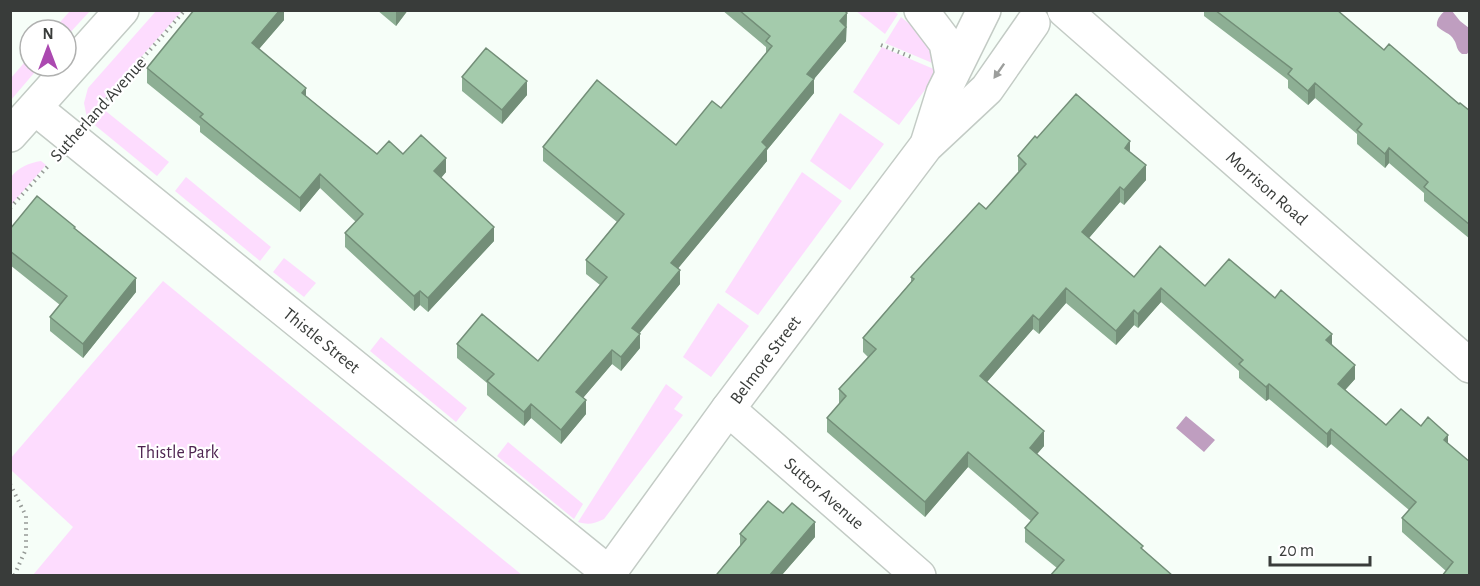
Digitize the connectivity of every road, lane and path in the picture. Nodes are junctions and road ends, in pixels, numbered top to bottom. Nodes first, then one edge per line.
1 (123, 10) edge
2 (185, 10) edge
3 (921, 10) edge
4 (943, 10) edge
5 (1014, 17) edge
6 (952, 74) junction
7 (35, 108) junction
8 (10, 135) edge
9 (73, 138) junction
10 (926, 146) junction
11 (10, 208) edge
12 (1470, 366) edge
13 (728, 410) junction
14 (10, 484) edge
15 (608, 574) edge
16 (14, 576) edge
17 (919, 576) edge

1 - 7 street
2 - 9 path, Sutherland Avenue
3 - 6 street
4 - 5 street
5 - 6 street, Belmore Street
5 -> 10 street, Belmore Street
5 - 12 street, Morrison Road
6 - 10 street, Belmore Street
7 - 8 street
7 - 9 street, Thistle Street
9 - 11 path, Sutherland Avenue
9 - 15 street, Thistle Street
10 - 13 street, Belmore Street
13 - 15 street, Belmore Street
13 - 17 street, Suttor Avenue
14 - 16 path

